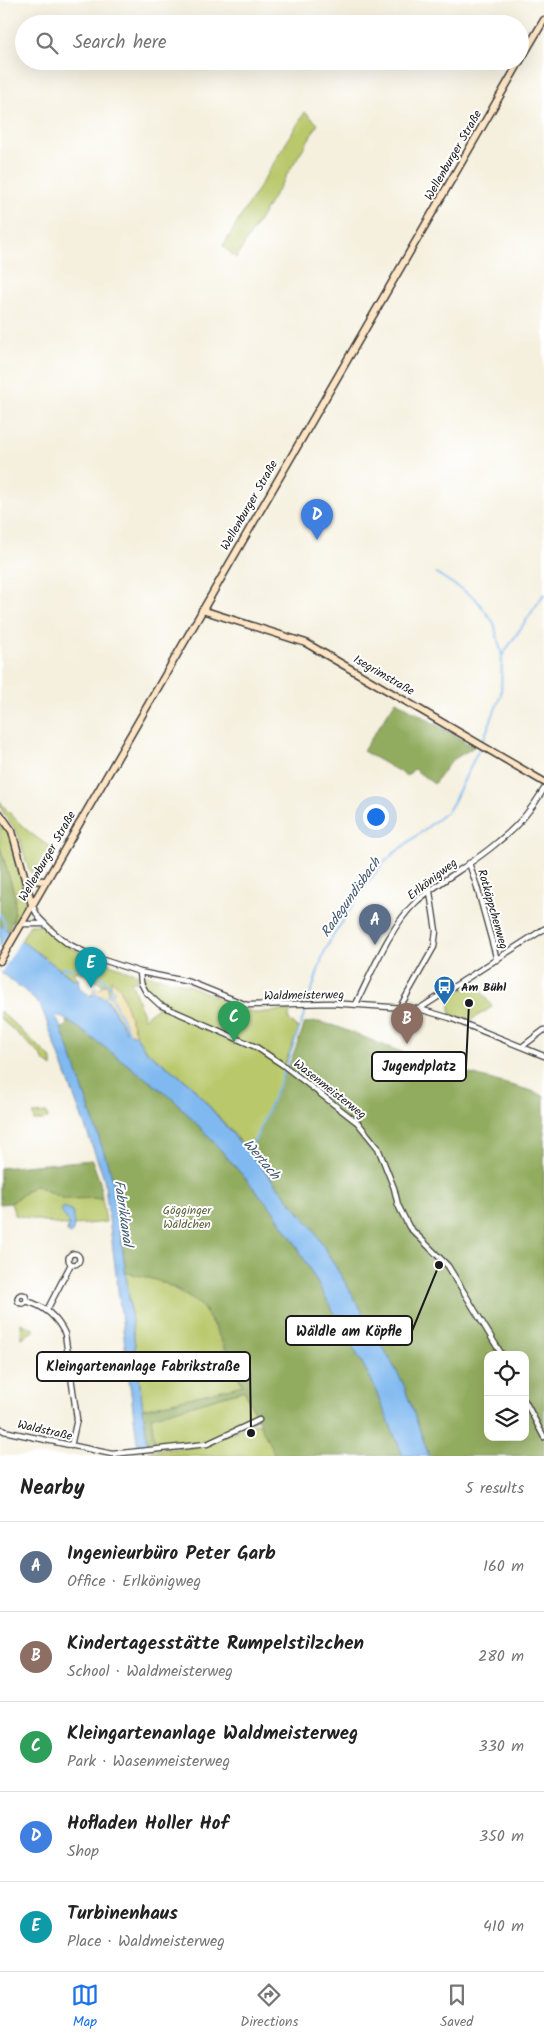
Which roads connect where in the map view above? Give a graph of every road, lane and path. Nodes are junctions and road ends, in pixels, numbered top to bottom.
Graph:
1 (544, 20) edge
2 (529, 46) edge
3 (515, 70) edge
4 (202, 610) junction
5 (544, 782) edge
6 (544, 789) edge
7 (0, 814) edge
8 (469, 863) junction
9 (26, 880) junction
10 (46, 881) junction
11 (430, 892) junction
12 (32, 905) junction
13 (21, 924) junction
14 (44, 924) junction
15 (544, 929) edge
16 (497, 960) junction
17 (0, 961) edge
18 (140, 972) junction
19 (356, 1004) junction
20 (400, 1007) junction
21 (419, 1009) junction
22 (544, 1030) edge
23 (523, 1046) junction
24 (544, 1056) edge
25 (71, 1264) dead end
26 (26, 1301) dead end
27 (47, 1310) junction
28 (500, 1351) edge
29 (529, 1409) edge
30 (259, 1420) dead end
31 (0, 1428) edge
32 (544, 1437) edge
33 (71, 1446) junction

1 - 2 street, Wellenburger Straße
3 - 4 street, Wellenburger Straße
4 - 5 street, Isegrimstraße
4 - 10 street, Wellenburger Straße
6 - 8 street, Erlkönigweg
7 - 9 street
8 - 11 street, Erlkönigweg
8 - 16 street, Rotkäppchenweg
9 - 10 street
9 - 12 street
10 - 12 street, Wellenburger Straße
11 - 19 street, Erlkönigweg
11 - 20 street
12 - 13 street, Wellenburger Straße
12 - 14 street, Waldmeisterweg
13 - 14 street
13 - 17 street, Wellenburger Straße
14 - 18 street, Waldmeisterweg
15 - 16 street
16 - 21 street
18 - 19 street, Waldmeisterweg
18 - 28 street, Wasenmeisterweg
19 - 20 street, Waldmeisterweg
20 - 21 street, Waldmeisterweg
21 - 23 street, Waldmeisterweg
22 - 23 street
23 - 24 street, Waldmeisterweg
25 - 27 street
26 - 27 street
27 - 33 street
29 - 32 street
30 - 33 street, Waldstraße
31 - 33 street, Waldstraße

